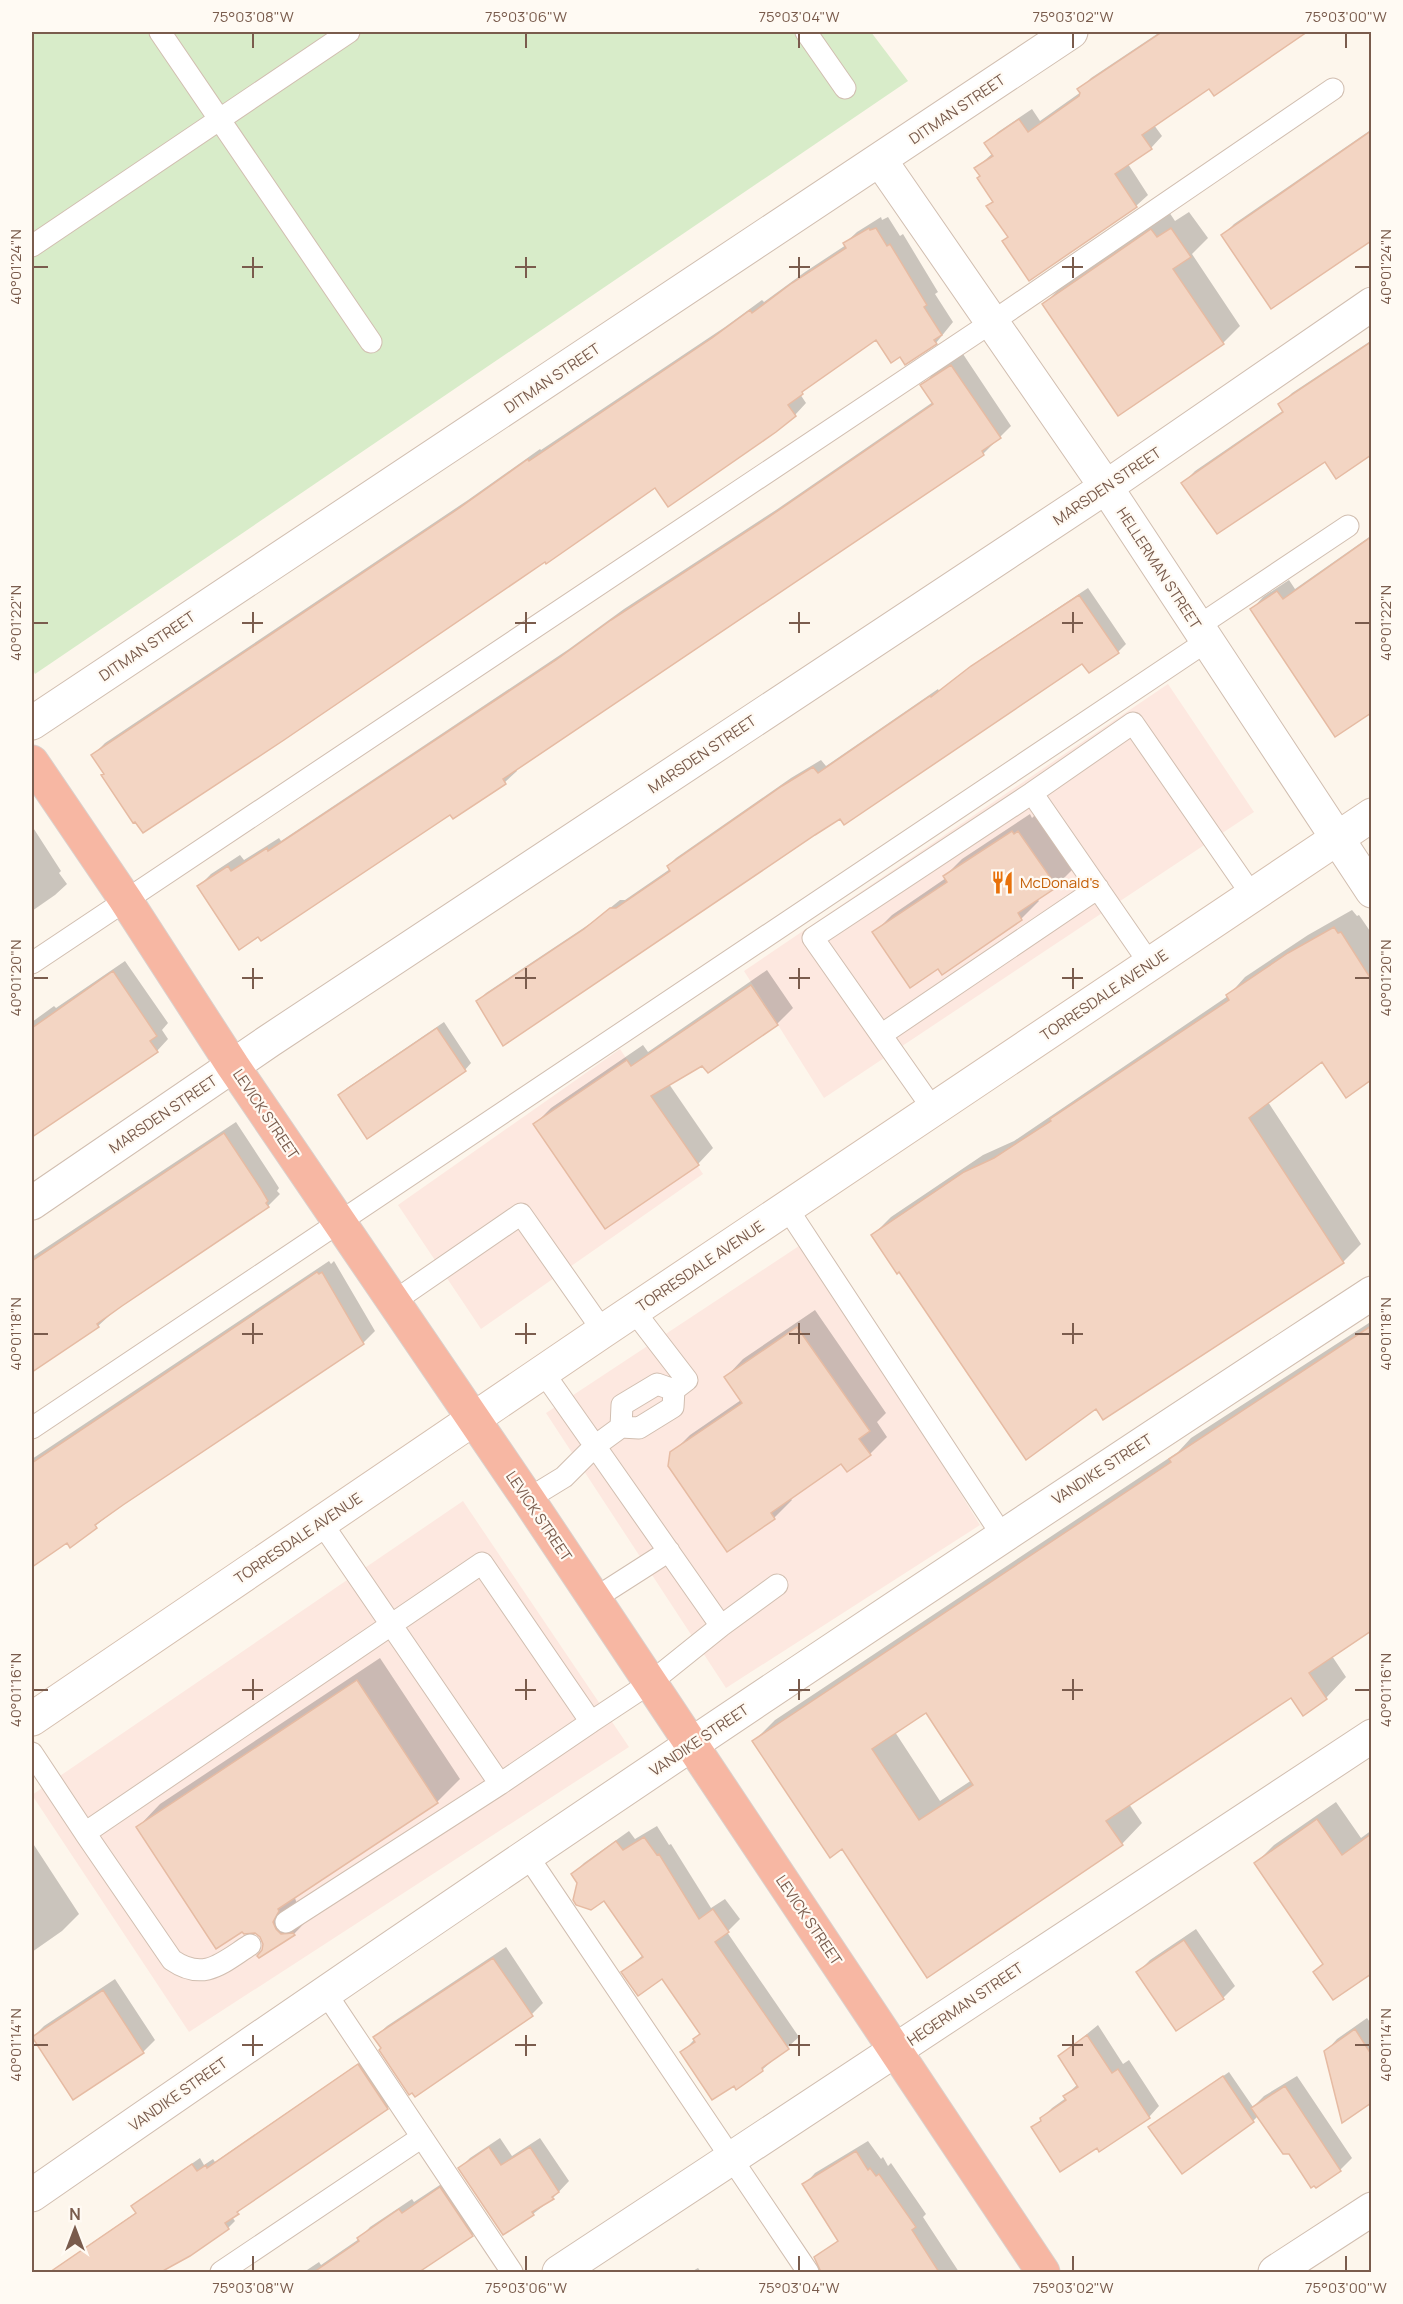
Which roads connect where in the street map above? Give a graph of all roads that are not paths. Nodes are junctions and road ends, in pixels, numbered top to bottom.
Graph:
1 (160, 32) edge
2 (349, 32) edge
3 (806, 32) edge
4 (1071, 32) edge
5 (845, 88) dead end
6 (1333, 89) dead end
7 (218, 120) junction
8 (880, 160) junction
9 (32, 246) edge
10 (1371, 304) edge
11 (992, 322) junction
12 (371, 342) dead end
13 (1106, 487) junction
14 (1348, 526) dead end
15 (1202, 634) junction
16 (32, 723) edge
17 (32, 762) edge
18 (1032, 793) junction
19 (1371, 815) edge
20 (1336, 838) junction
21 (1098, 888) junction
22 (1371, 891) edge
23 (1252, 895) junction
24 (125, 899) junction
25 (32, 963) edge
26 (1150, 964) junction
27 (881, 1035) junction
28 (233, 1066) junction
29 (933, 1109) junction
30 (32, 1203) edge
31 (787, 1208) junction
32 (339, 1221) junction
33 (1371, 1293) edge
34 (393, 1302) junction
35 (634, 1311) junction
36 (603, 1331) junction
37 (543, 1372) junction
38 (474, 1418) junction
39 (32, 1428) edge
40 (595, 1446) junction
41 (528, 1499) junction
42 (321, 1522) junction
43 (1002, 1535) junction
44 (669, 1551) junction
45 (777, 1585) dead end
46 (594, 1599) junction
47 (391, 1624) junction
48 (721, 1626) junction
49 (650, 1683) junction
50 (32, 1719) edge
51 (591, 1722) junction
52 (1371, 1736) edge
53 (691, 1745) junction
54 (32, 1753) edge
55 (500, 1784) junction
56 (86, 1833) junction
57 (527, 1855) junction
58 (286, 1922) dead end
59 (250, 1945) dead end
60 (325, 1992) junction
61 (895, 2051) junction
62 (422, 2137) junction
63 (731, 2159) junction
64 (32, 2195) edge
65 (1371, 2209) edge
66 (221, 2272) edge
67 (512, 2272) edge
68 (559, 2272) edge
69 (808, 2272) edge
70 (1043, 2272) edge
71 (1275, 2272) edge

1 - 7 lane
2 - 7 lane
3 - 5 lane
4 - 8 street, DITMAN STREET
6 - 11 lane
7 - 9 lane
7 - 12 lane
8 - 11 street, HELLERMAN STREET
8 - 16 street, DITMAN STREET
10 - 13 street, MARSDEN STREET
11 - 13 street, HELLERMAN STREET
11 - 24 lane
13 - 15 street, HELLERMAN STREET
13 - 28 street, MARSDEN STREET
14 - 15 lane
15 - 20 street, HELLERMAN STREET
15 - 32 lane
17 - 24 highway, LEVICK STREET
18 - 21 lane
18 - 23 lane
18 - 27 lane
19 - 20 street, TORRESDALE AVENUE
20 - 22 street, HELLERMAN STREET
20 - 23 street, TORRESDALE AVENUE
21 - 26 lane
21 - 27 lane
23 - 26 street, TORRESDALE AVENUE
24 - 25 lane
24 - 28 highway, LEVICK STREET
26 - 29 street, TORRESDALE AVENUE
27 - 29 lane
28 - 30 street, MARSDEN STREET
28 - 32 highway, LEVICK STREET
29 - 31 street, TORRESDALE AVENUE
31 - 35 street, TORRESDALE AVENUE
31 - 43 lane
32 - 34 highway, LEVICK STREET
32 - 39 lane
33 - 43 street, VANDIKE STREET
34 - 36 lane
34 - 38 highway, LEVICK STREET
35 - 36 street, TORRESDALE AVENUE
35 - 40 lane
36 - 37 street, TORRESDALE AVENUE
37 - 38 street, TORRESDALE AVENUE
37 - 40 lane
38 - 41 highway, LEVICK STREET
38 - 42 street, TORRESDALE AVENUE
40 - 41 lane
40 - 44 lane
41 - 46 highway, LEVICK STREET
42 - 47 lane
42 - 50 street, TORRESDALE AVENUE
43 - 53 street, VANDIKE STREET
44 - 46 lane
44 - 48 lane
45 - 48 lane
46 - 49 highway, LEVICK STREET
47 - 51 lane
47 - 55 lane
47 - 56 lane
48 - 49 lane
49 - 51 lane
49 - 53 highway, LEVICK STREET
51 - 55 lane
52 - 61 street, HEGERMAN STREET
53 - 57 street, VANDIKE STREET
53 - 61 highway, LEVICK STREET
54 - 56 lane
55 - 58 lane
56 - 59 lane
57 - 60 street, VANDIKE STREET
57 - 63 lane
60 - 62 lane
60 - 64 street, VANDIKE STREET
61 - 63 street, HEGERMAN STREET
61 - 70 highway, LEVICK STREET
62 - 66 lane
62 - 67 lane
63 - 68 street, HEGERMAN STREET
63 - 69 lane
65 - 71 street

